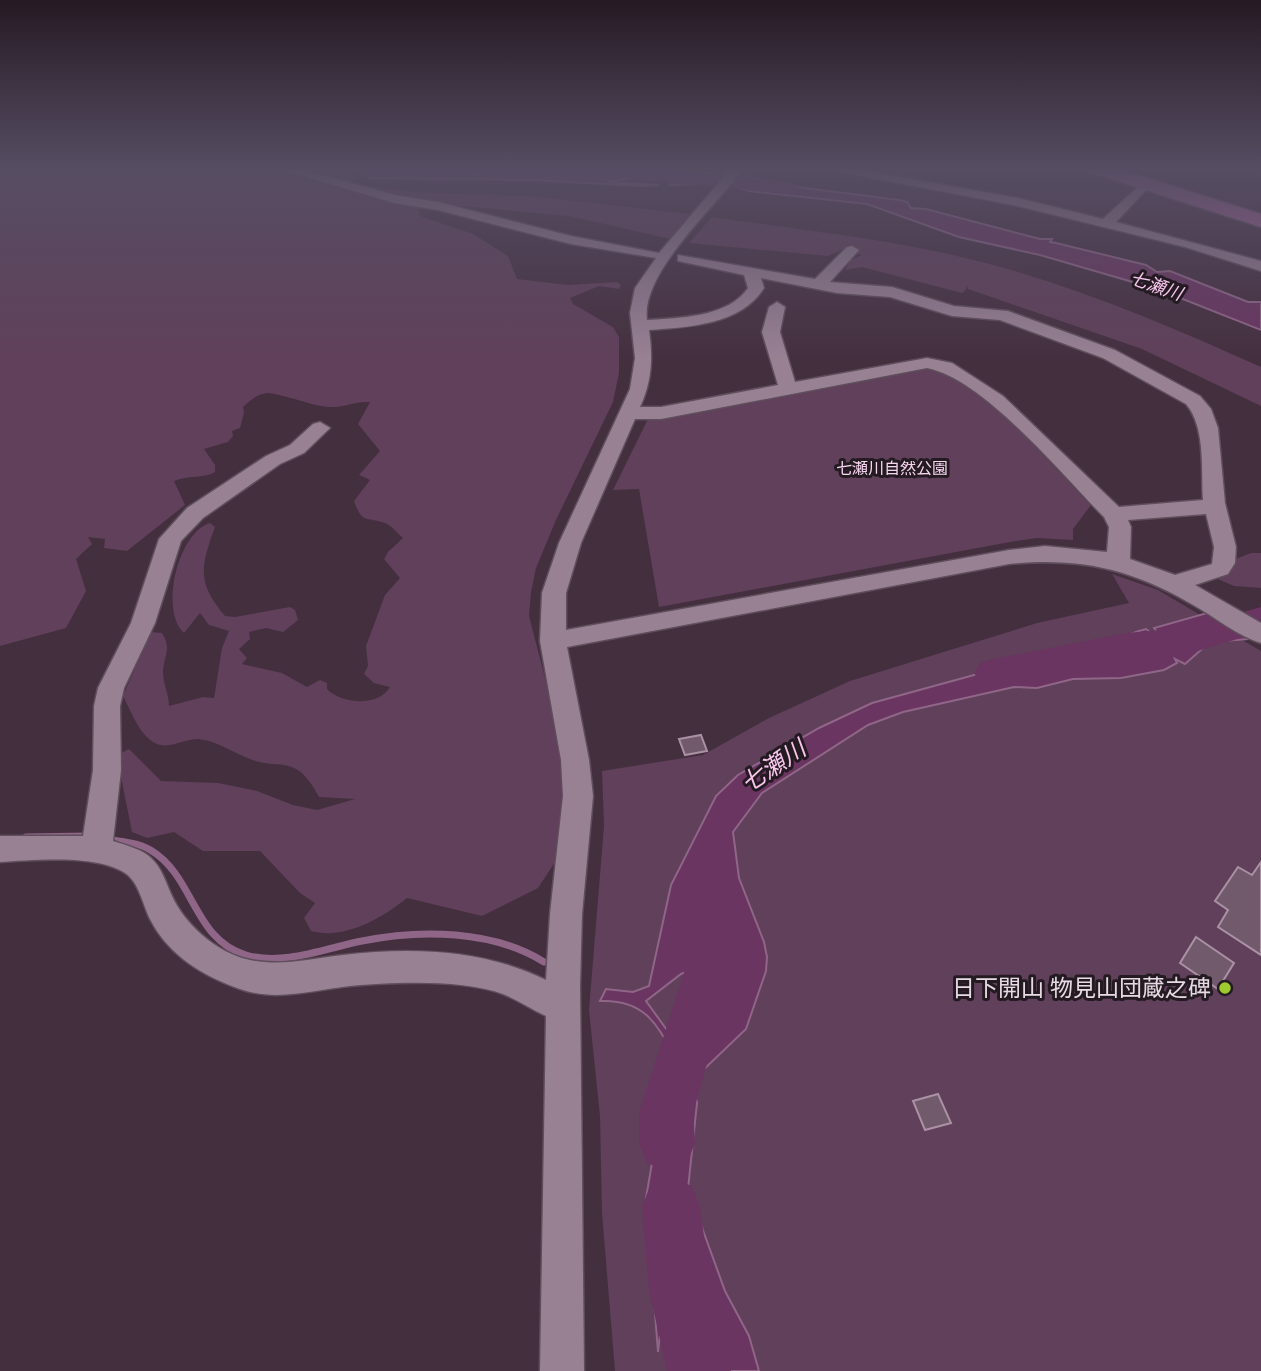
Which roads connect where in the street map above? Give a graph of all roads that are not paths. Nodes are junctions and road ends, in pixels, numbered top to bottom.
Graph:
1 (536, 231) edge
2 (686, 231) edge
3 (1138, 231) edge
4 (852, 250) dead end
5 (1211, 250) junction
6 (1257, 252) edge
7 (652, 254) dead end
8 (683, 258) dead end
9 (1261, 266) edge
10 (751, 270) junction
11 (819, 284) junction
12 (777, 307) dead end
13 (639, 325) junction
14 (788, 389) junction
15 (630, 413) junction
16 (320, 428) dead end
17 (1214, 503) junction
18 (1114, 514) junction
19 (1118, 561) junction
20 (1176, 583) junction
21 (1261, 634) edge
22 (553, 641) junction
23 (0, 849) edge
24 (96, 852) junction
25 (563, 1006) junction
26 (562, 1371) edge

1 - 7 street
2 - 13 street
3 - 5 street
4 - 11 street
5 - 6 street
5 - 9 street
8 - 10 street
10 - 11 street
10 - 13 street
11 - 17 street
12 - 14 street
13 - 15 street
14 - 15 street
14 - 18 street
15 - 22 street
16 - 24 street
17 - 18 street
17 - 20 street
18 - 19 street
19 - 20 street
19 - 22 street
20 - 21 street
22 - 25 street
23 - 24 street
24 - 25 street
25 - 26 street

